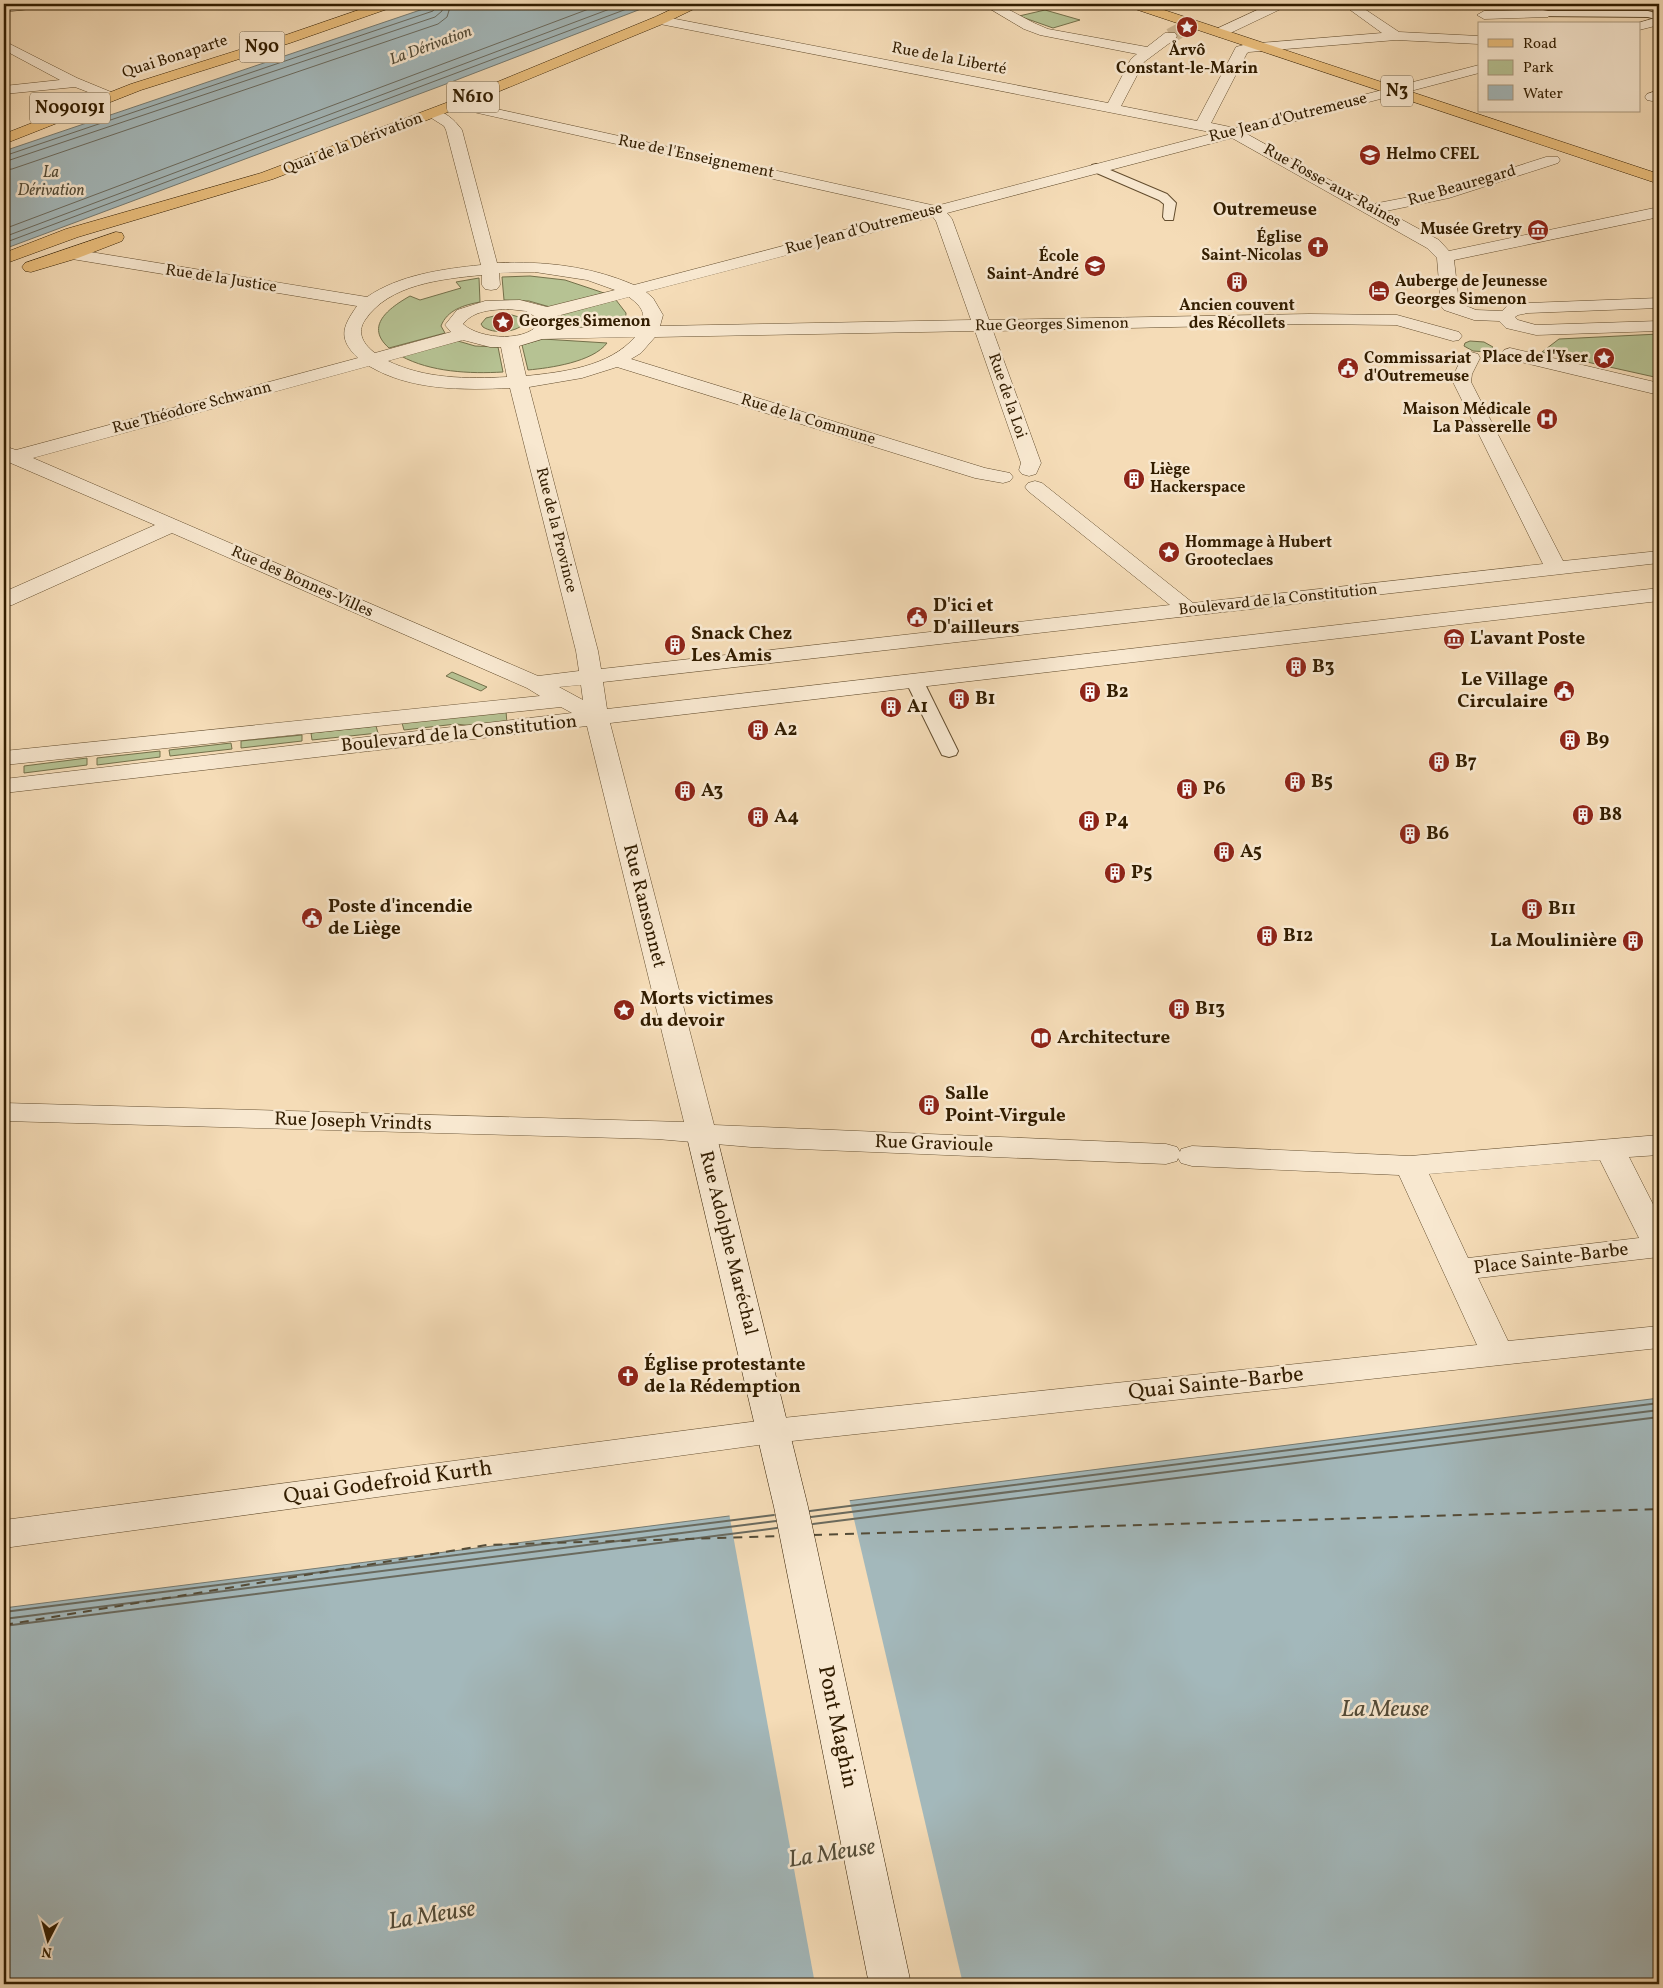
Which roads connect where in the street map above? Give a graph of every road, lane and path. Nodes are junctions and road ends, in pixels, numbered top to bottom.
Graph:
1 (39, 4) edge
2 (388, 4) edge
3 (693, 4) edge
4 (701, 4) edge
5 (990, 4) edge
6 (1134, 4) edge
7 (1280, 4) edge
8 (1348, 4) edge
9 (1474, 4) edge
10 (4, 8) edge
11 (677, 12) junction
12 (1544, 14) joint
13 (1659, 16) edge
14 (1487, 19) edge
15 (660, 20) junction
16 (1659, 21) edge
17 (1640, 26) edge
18 (1219, 33) junction
19 (1170, 36) tunnel mouth
20 (1396, 36) junction
21 (1478, 40) edge
22 (4, 45) edge
23 (1258, 46) junction
24 (1150, 52) junction
25 (1478, 69) edge
26 (76, 83) junction
27 (136, 87) junction
28 (4, 90) edge
29 (1395, 90) junction
30 (106, 95) junction
31 (456, 104) junction
32 (1112, 109) junction
33 (432, 114) junction
34 (1202, 126) junction
35 (4, 130) edge
36 (1232, 132) junction
37 (4, 139) edge
38 (1552, 160) dead end
39 (1096, 168) junction
40 (267, 176) junction
41 (1659, 179) edge
42 (1371, 209) junction
43 (936, 211) junction
44 (1659, 212) edge
45 (1169, 217) dead end
46 (72, 254) junction
47 (1445, 257) junction
48 (4, 259) edge
49 (490, 268) junction
50 (4, 276) edge
51 (633, 291) junction
52 (1448, 301) junction
53 (370, 303) junction
54 (1659, 303) edge
55 (493, 305) junction
56 (546, 313) junction
57 (1506, 316) junction
58 (1397, 320) junction
59 (1659, 326) edge
60 (983, 327) junction
61 (1520, 328) junction
62 (650, 332) junction
63 (462, 334) junction
64 (537, 334) junction
65 (509, 341) junction
66 (1504, 344) junction
67 (1471, 358) junction
68 (371, 359) junction
69 (615, 360) junction
70 (518, 383) junction
71 (1659, 389) edge
72 (9, 454) edge
73 (1032, 479) junction
74 (172, 525) junction
75 (1659, 557) edge
76 (1556, 568) junction
77 (1659, 595) edge
78 (4, 600) edge
79 (1189, 610) junction
80 (896, 644) junction
81 (591, 677) junction
82 (915, 682) junction
83 (535, 683) junction
84 (565, 700) junction
85 (598, 718) junction
86 (949, 751) dead end
87 (4, 758) edge
88 (4, 786) edge
89 (4, 1112) edge
90 (701, 1133) junction
91 (1659, 1145) edge
92 (1610, 1149) junction
93 (1410, 1166) junction
94 (1458, 1270) junction
95 (1659, 1336) edge
96 (1497, 1353) junction
97 (773, 1431) junction
98 (782, 1470) joint
99 (4, 1534) edge
100 (890, 1984) edge

1 - 10 street
2 - 27 main road, Quai Bonaparte / N90
3 - 11 main road, Quai de la Dérivation / N610
4 - 11 main road, N610
5 - 24 street
6 - 18 main road, N3
7 - 18 street
8 - 20 street
9 - 14 street
11 - 15 main road, Quai de la Dérivation / N610
12 - 13 lane
12 - 14 street
15 - 31 main road, Quai de la Dérivation / N610
15 - 32 street, Rue de la Liberté
16 - 17 street
18 - 23 main road, N3
19 - 24 street
20 - 21 street
20 - 23 street
22 - 26 street
23 - 29 main road, N3
23 - 34 street
24 - 32 street
25 - 29 street, Rue Jean d'Outremeuse
26 - 28 street
26 - 30 street
27 - 30 main road, N090191
27 - 37 main road, Quai Bonaparte / N90
29 - 36 street, Rue Jean d'Outremeuse
29 - 41 main road, N3
30 - 35 main road, N090191
31 - 33 main road, Quai de la Dérivation / N610
31 - 43 street, Rue de l'Enseignement
32 - 34 street, Rue de la Liberté
33 - 40 main road, Quai de la Dérivation / N610
33 - 49 street
34 - 36 street, Rue de la Liberté
36 - 39 street, Rue Jean d'Outremeuse
36 - 42 street, Rue Fosse-aux-Raines
38 - 42 street, Rue Beauregard
39 - 43 street, Rue Jean d'Outremeuse
39 - 45 lane
40 - 46 main road, N610
40 - 48 main road, Quai de la Dérivation / N610
42 - 47 street, Rue Fosse-aux-Raines
43 - 51 street, Rue Jean d'Outremeuse
43 - 60 street, Rue de la Loi
44 - 47 street
46 - 50 main road, N610
46 - 53 street, Rue de la Justice
47 - 52 street
49 - 51 street
49 - 53 street
49 - 55 street
51 - 56 street, Rue Jean d'Outremeuse
51 - 62 street
52 - 57 street
52 - 58 street
53 - 68 street
54 - 57 street
55 - 56 street
55 - 63 street
56 - 64 street
57 - 61 street
58 - 60 street, Rue Georges Simenon
58 - 67 street, Rue Georges Simenon
59 - 61 street
60 - 62 street, Rue Georges Simenon
60 - 73 street, Rue de la Loi
61 - 66 street
62 - 64 street, Rue Georges Simenon
62 - 69 street
63 - 65 street, Rue Georges Simenon
63 - 68 street, Rue Théodore Schwann
64 - 65 street, Rue Georges Simenon
65 - 70 street, Rue de la Province
66 - 67 street
66 - 71 street
67 - 76 street
68 - 70 street
68 - 72 street, Rue Théodore Schwann
69 - 70 street
69 - 73 street, Rue de la Commune
70 - 81 street, Rue de la Province
72 - 74 street, Rue des Bonnes-Villes
73 - 79 street
74 - 78 street
74 - 83 street, Rue des Bonnes-Villes
75 - 76 street, Boulevard de la Constitution
76 - 79 street, Boulevard de la Constitution
77 - 82 street, Boulevard de la Constitution
79 - 80 street, Boulevard de la Constitution
80 - 81 street, Boulevard de la Constitution
80 - 82 street
81 - 83 street, Boulevard de la Constitution
81 - 85 street, Rue Ransonnet
82 - 85 street, Boulevard de la Constitution
82 - 86 lane
83 - 84 street, Rue des Bonnes-Villes
84 - 85 street, Rue des Bonnes-Villes
84 - 87 street, Boulevard de la Constitution
85 - 88 street, Boulevard de la Constitution
85 - 90 street, Rue Ransonnet
89 - 90 street, Rue Joseph Vrindts
90 - 93 street, Rue Gravioule
90 - 97 street, Rue Adolphe Maréchal
91 - 92 street
92 - 93 street
92 - 94 street, Place Sainte-Barbe
93 - 94 street, Place Sainte-Barbe
94 - 96 street
95 - 96 street, Quai Sainte-Barbe
96 - 97 street, Quai Sainte-Barbe
97 - 98 street, Rue Adolphe Maréchal
97 - 99 street, Quai Godefroid Kurth
98 - 100 street, Pont Maghin

